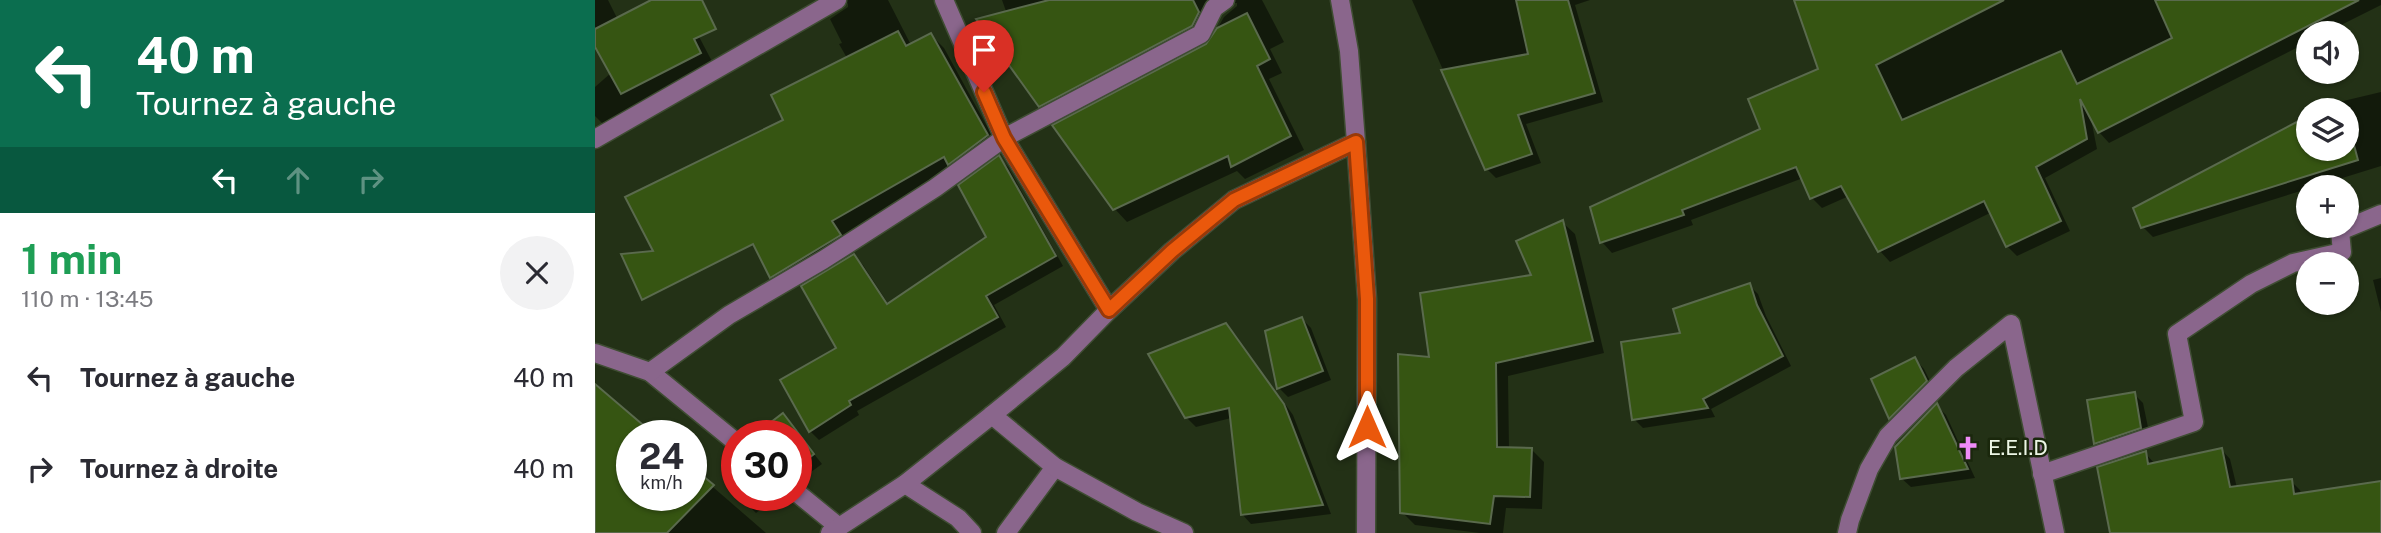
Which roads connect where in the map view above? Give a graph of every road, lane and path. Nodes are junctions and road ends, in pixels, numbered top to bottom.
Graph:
1 (837, 0) edge
2 (944, 0) edge
3 (1225, 0) edge
4 (1340, 0) edge
5 (1004, 138) junction
6 (595, 139) edge
7 (1356, 142) junction
8 (2381, 214) edge
9 (1109, 310) junction
10 (595, 353) edge
11 (650, 372) junction
12 (992, 415) junction
13 (721, 430) edge
14 (1055, 467) junction
15 (2042, 474) junction
16 (905, 484) junction
17 (812, 508) edge
18 (835, 530) edge
19 (972, 533) edge
20 (1006, 533) edge
21 (1184, 533) edge
22 (1366, 533) edge
23 (1847, 533) edge
24 (2055, 533) edge

1 - 6 street
2 - 5 street
3 - 5 street
4 - 7 street
5 - 9 street
5 - 11 street
7 - 9 street
7 - 22 street
8 - 15 street
9 - 12 street
10 - 11 street
11 - 13 street
12 - 14 street
12 - 16 street
14 - 20 street
14 - 21 street
15 - 23 street
15 - 24 street
16 - 18 street
16 - 19 street
17 - 18 street

